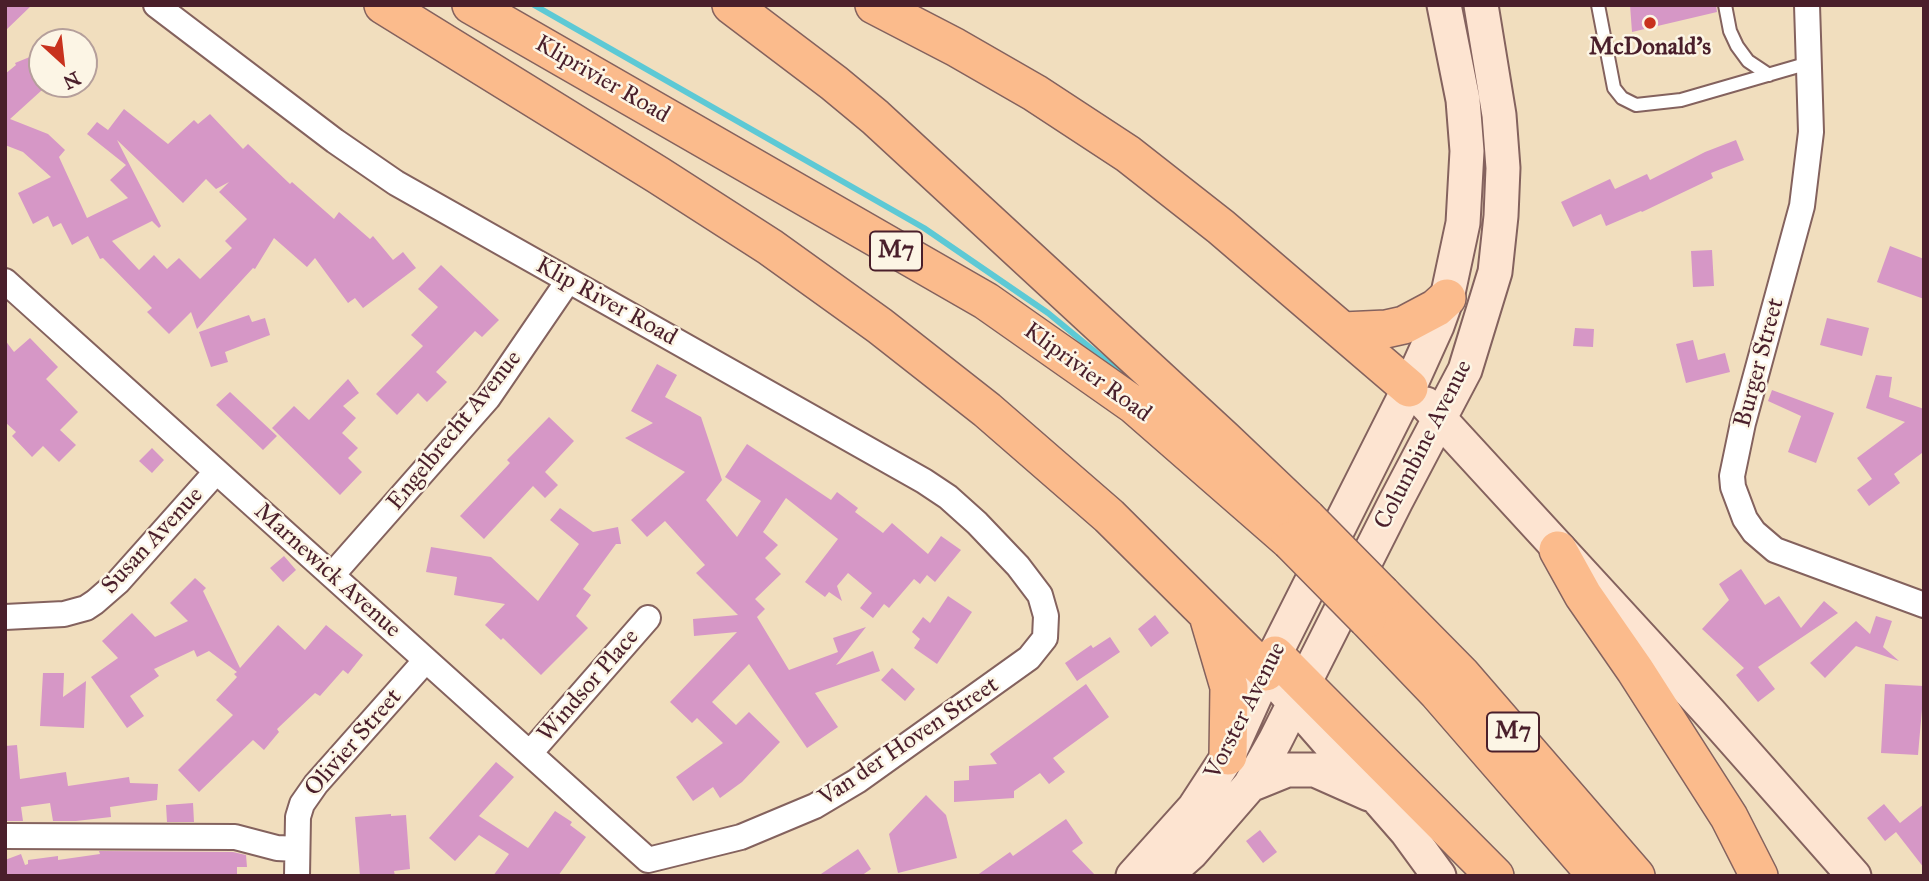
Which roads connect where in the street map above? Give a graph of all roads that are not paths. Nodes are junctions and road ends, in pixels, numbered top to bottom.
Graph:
1 (156, 5) edge
2 (383, 5) edge
3 (471, 5) edge
4 (731, 5) edge
5 (874, 5) edge
6 (1444, 5) edge
7 (1481, 5) edge
8 (1504, 5) edge
9 (1598, 5) edge
10 (1725, 5) edge
11 (1807, 5) edge
12 (1809, 63) junction
13 (1492, 65) junction
14 (1769, 75) junction
15 (5, 281) edge
16 (568, 281) junction
17 (1447, 298) junction
18 (1343, 331) junction
19 (1409, 388) junction
20 (1441, 418) junction
21 (216, 472) junction
22 (1311, 530) junction
23 (1558, 550) junction
24 (333, 574) junction
25 (1367, 601) junction
26 (1924, 605) edge
27 (1045, 606) joint
28 (1207, 611) junction
29 (5, 617) edge
30 (648, 618) dead end
31 (426, 660) junction
32 (1271, 663) junction
33 (1300, 693) junction
34 (530, 753) junction
35 (1228, 756) junction
36 (1250, 785) junction
37 (1379, 799) junction
38 (5, 836) edge
39 (297, 849) junction
40 (649, 868) edge
41 (1142, 875) edge
42 (297, 876) edge
43 (1439, 876) edge
44 (1495, 876) edge
45 (1597, 876) edge
46 (1636, 876) edge
47 (1759, 876) edge
48 (1854, 876) edge

1 - 16 street, Klip River Road
2 - 28 main road
3 - 22 main road, Kliprivier Road / M7
4 - 22 main road, Kliprivier Road / M7
5 - 18 main road
6 - 17 main road, Columbine Avenue
7 - 13 main road, Columbine Avenue
8 - 13 main road
9 - 14 lane
10 - 14 lane
11 - 12 street, Burger Street
12 - 14 lane
12 - 26 street, Burger Street
13 - 20 main road, Columbine Avenue
15 - 21 street, Marnewick Avenue
16 - 24 street, Engelbrecht Avenue
16 - 27 street, Klip River Road
17 - 18 main road
17 - 19 main road, Columbine Avenue
18 - 19 main road
19 - 20 main road
19 - 22 main road, Columbine Avenue
20 - 23 main road
20 - 25 main road, Columbine Avenue
21 - 24 street, Marnewick Avenue
21 - 29 street, Susan Avenue
22 - 25 main road, Kliprivier Road / M7, bridge
22 - 32 main road, Vorster Avenue
23 - 47 main road
23 - 48 main road
24 - 31 street, Marnewick Avenue
25 - 33 main road, Vorster Avenue
25 - 45 main road, Kliprivier Road / M7
25 - 46 main road, Kliprivier Road / M7
27 - 40 street, Van der Hoven Street
28 - 32 main road
28 - 35 main road
30 - 34 street, Windsor Place
31 - 34 street, Marnewick Avenue
31 - 39 street, Olivier Street
32 - 33 main road
32 - 35 main road, Vorster Avenue
33 - 36 main road, Vorster Avenue
33 - 37 main road
33 - 44 main road
34 - 40 street, Marnewick Avenue
35 - 41 main road, Vorster Avenue
36 - 37 main road
36 - 41 main road, Vorster Avenue
37 - 43 main road
38 - 39 street
39 - 42 street, Olivier Street

